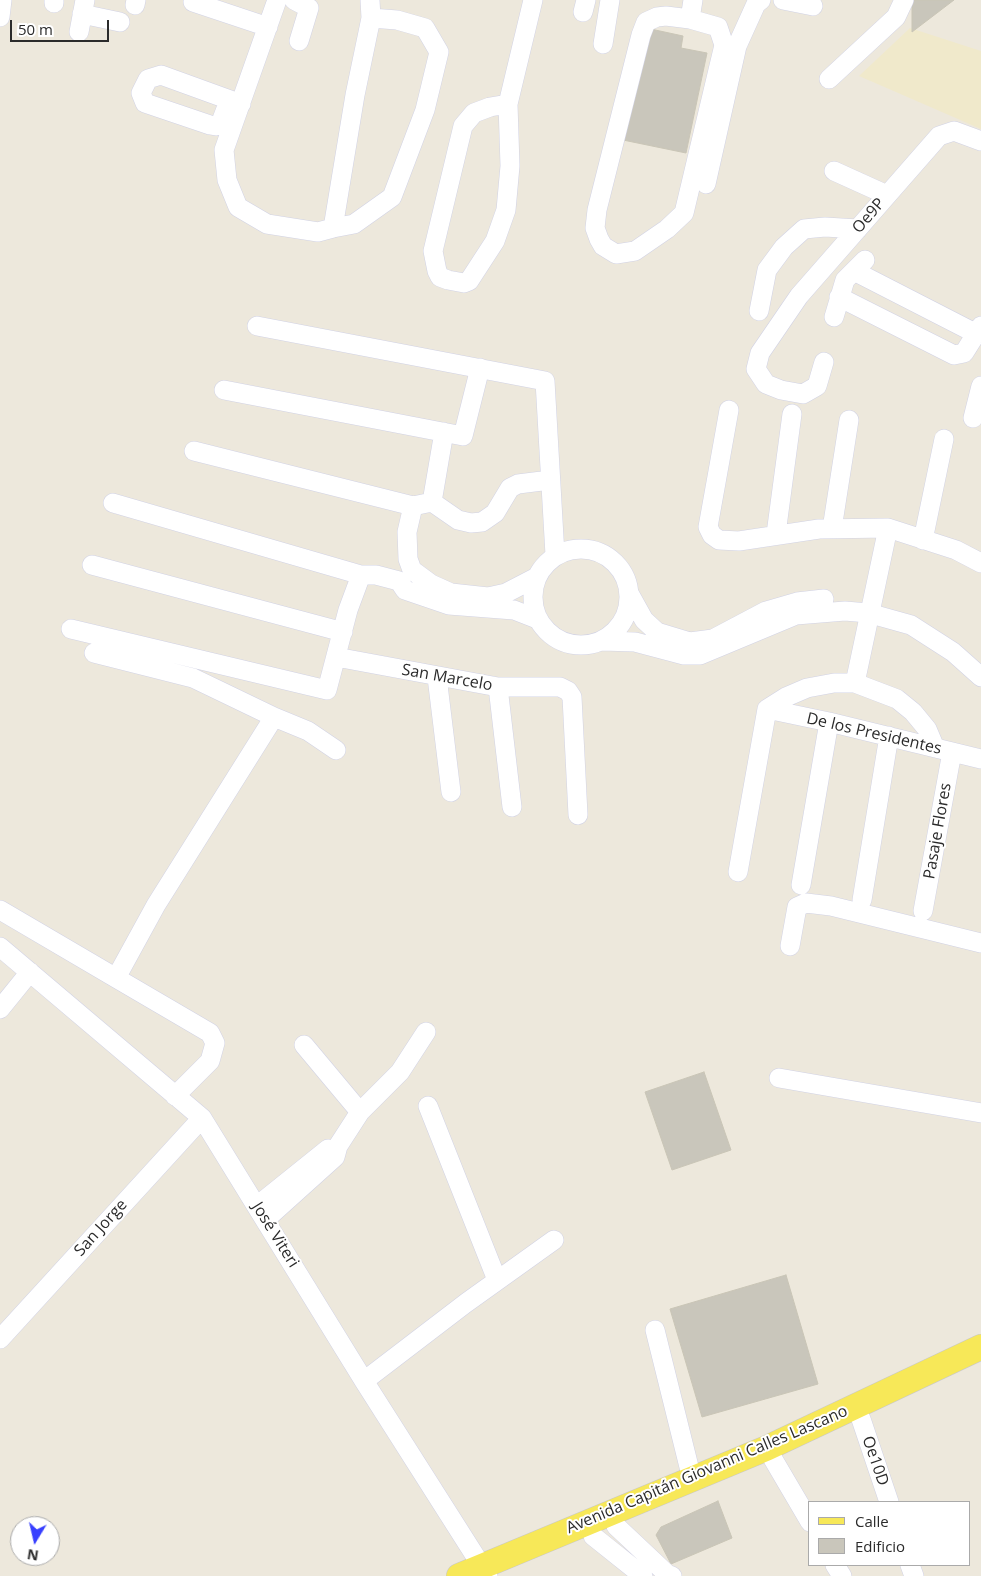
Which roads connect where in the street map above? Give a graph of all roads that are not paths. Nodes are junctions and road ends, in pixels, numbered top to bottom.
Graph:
1 (2, 0) edge
2 (277, 0) edge
3 (294, 0) edge
4 (533, 0) edge
5 (610, 0) edge
6 (693, 0) edge
7 (761, 0) edge
8 (783, 0) edge
9 (904, 0) edge
10 (193, 2) dead end
11 (813, 6) dead end
12 (370, 9) edge
13 (82, 16) edge
14 (0, 17) edge
15 (690, 19) junction
16 (120, 22) dead end
17 (268, 27) junction
18 (298, 41) dead end
19 (603, 44) dead end
20 (829, 79) dead end
21 (508, 104) junction
22 (981, 140) edge
23 (834, 170) dead end
24 (706, 184) dead end
25 (887, 195) junction
26 (333, 228) junction
27 (858, 229) junction
28 (826, 267) junction
29 (851, 277) junction
30 (759, 311) dead end
31 (834, 317) dead end
32 (257, 326) dead end
33 (979, 330) edge
34 (824, 362) dead end
35 (480, 368) junction
36 (981, 386) edge
37 (224, 390) dead end
38 (729, 410) dead end
39 (792, 414) dead end
40 (973, 418) dead end
41 (849, 420) dead end
42 (444, 432) junction
43 (944, 439) dead end
44 (194, 451) dead end
45 (550, 480) junction
46 (432, 502) junction
47 (113, 503) dead end
48 (412, 515) junction
49 (888, 528) junction
50 (832, 529) junction
51 (776, 534) junction
52 (923, 540) junction
53 (555, 556) junction
54 (981, 563) edge
55 (92, 565) dead end
56 (361, 575) junction
57 (405, 575) junction
58 (535, 578) junction
59 (630, 593) junction
60 (870, 608) junction
61 (537, 619) junction
62 (760, 621) junction
63 (71, 629) dead end
64 (343, 632) junction
65 (602, 641) junction
66 (957, 648) junction
67 (94, 653) dead end
68 (336, 658) junction
69 (981, 663) edge
70 (437, 677) junction
71 (981, 677) edge
72 (855, 684) junction
73 (498, 687) junction
74 (766, 709) junction
75 (274, 717) junction
76 (829, 722) junction
77 (888, 736) junction
78 (336, 750) dead end
79 (944, 750) junction
80 (981, 759) edge
81 (451, 792) dead end
82 (512, 808) dead end
83 (578, 815) dead end
84 (738, 872) dead end
85 (801, 885) dead end
86 (862, 900) dead end
87 (0, 910) edge
88 (923, 910) dead end
89 (981, 943) edge
90 (790, 946) dead end
91 (0, 947) edge
92 (30, 972) junction
93 (116, 978) junction
94 (0, 1009) edge
95 (426, 1032) dead end
96 (304, 1045) dead end
97 (778, 1078) dead end
98 (175, 1096) junction
99 (428, 1106) dead end
100 (360, 1112) junction
101 (981, 1113) edge
102 (202, 1118) junction
103 (261, 1213) junction
104 (554, 1240) dead end
105 (497, 1280) junction
106 (655, 1330) dead end
107 (0, 1339) edge
108 (981, 1347) edge
109 (981, 1363) edge
110 (364, 1381) junction
111 (861, 1419) junction
112 (773, 1459) junction
113 (692, 1479) junction
114 (889, 1501) edge
115 (808, 1519) edge
116 (616, 1526) junction
117 (593, 1536) junction
118 (491, 1572) edge
119 (459, 1576) edge
120 (643, 1576) edge
121 (672, 1576) edge

1 - 14 street
2 - 17 street
3 - 18 street
4 - 21 street
5 - 19 street
6 - 15 street
7 - 24 street
8 - 11 street
9 - 20 street
10 - 17 street
12 - 26 street
12 - 26 street
13 - 16 street
15 - 15 street
17 - 26 street
21 - 21 street
22 - 25 street, Oe9P
23 - 25 street
25 - 27 street, Oe9P
27 - 28 street, Oe9P
27 - 30 street
28 - 29 street
28 - 34 street, Oe9P
29 - 31 street
29 - 33 street
29 - 33 street
32 - 35 street
35 - 42 street
35 - 45 street
36 - 40 street
37 - 42 street
38 - 51 street
39 - 51 street
41 - 50 street
42 - 46 street
43 - 52 street
44 - 48 street
45 - 46 street
45 - 53 street
46 - 48 street
47 - 56 street
48 - 57 street
49 - 50 street
49 - 52 street
49 - 60 street
50 - 51 street
52 - 54 street
53 - 58 street
53 - 59 street
55 - 64 street
56 - 57 street
56 - 64 street
57 - 58 street
57 - 61 street
58 - 61 street
59 - 62 street
59 - 65 street
60 - 62 street
60 - 66 street
60 - 72 street
61 - 65 street
62 - 65 street
63 - 68 street
64 - 68 street
66 - 69 street
66 - 71 street
67 - 75 street
68 - 70 street, San Marcelo
70 - 73 street, San Marcelo
70 - 81 street
72 - 74 street
72 - 79 street
73 - 82 street
73 - 83 street, San Marcelo
74 - 76 street, De los Presidentes
74 - 84 street
75 - 78 street
75 - 93 street
76 - 77 street, De los Presidentes
76 - 85 street
77 - 79 street, De los Presidentes
77 - 86 street
79 - 80 street, De los Presidentes
79 - 88 street, Pasaje Flores
87 - 93 street
89 - 90 street
91 - 92 street, José Viteri
92 - 94 street
92 - 98 street, José Viteri
93 - 98 street
95 - 100 street
96 - 100 street
97 - 101 street
98 - 102 street, José Viteri
99 - 105 street
100 - 103 street
102 - 103 street, José Viteri
102 - 107 street, San Jorge
103 - 110 street, José Viteri
104 - 105 street
105 - 110 street
106 - 113 street
108 - 113 main road, Avenida Capitán Giovanni Calles Lascano
109 - 111 main road, Avenida Capitán Giovanni Calles Lascano
110 - 118 street, José Viteri
111 - 112 main road, Avenida Capitán Giovanni Calles Lascano
111 - 114 street, Oe10D
112 - 115 street
112 - 116 main road, Avenida Capitán Giovanni Calles Lascano
113 - 118 main road, Avenida Capitán Giovanni Calles Lascano
116 - 117 main road, Avenida Capitán Giovanni Calles Lascano
116 - 121 street
117 - 118 main road, Avenida Capitán Giovanni Calles Lascano
117 - 120 street
118 - 119 main road, Avenida Capitán Giovanni Calles Lascano

